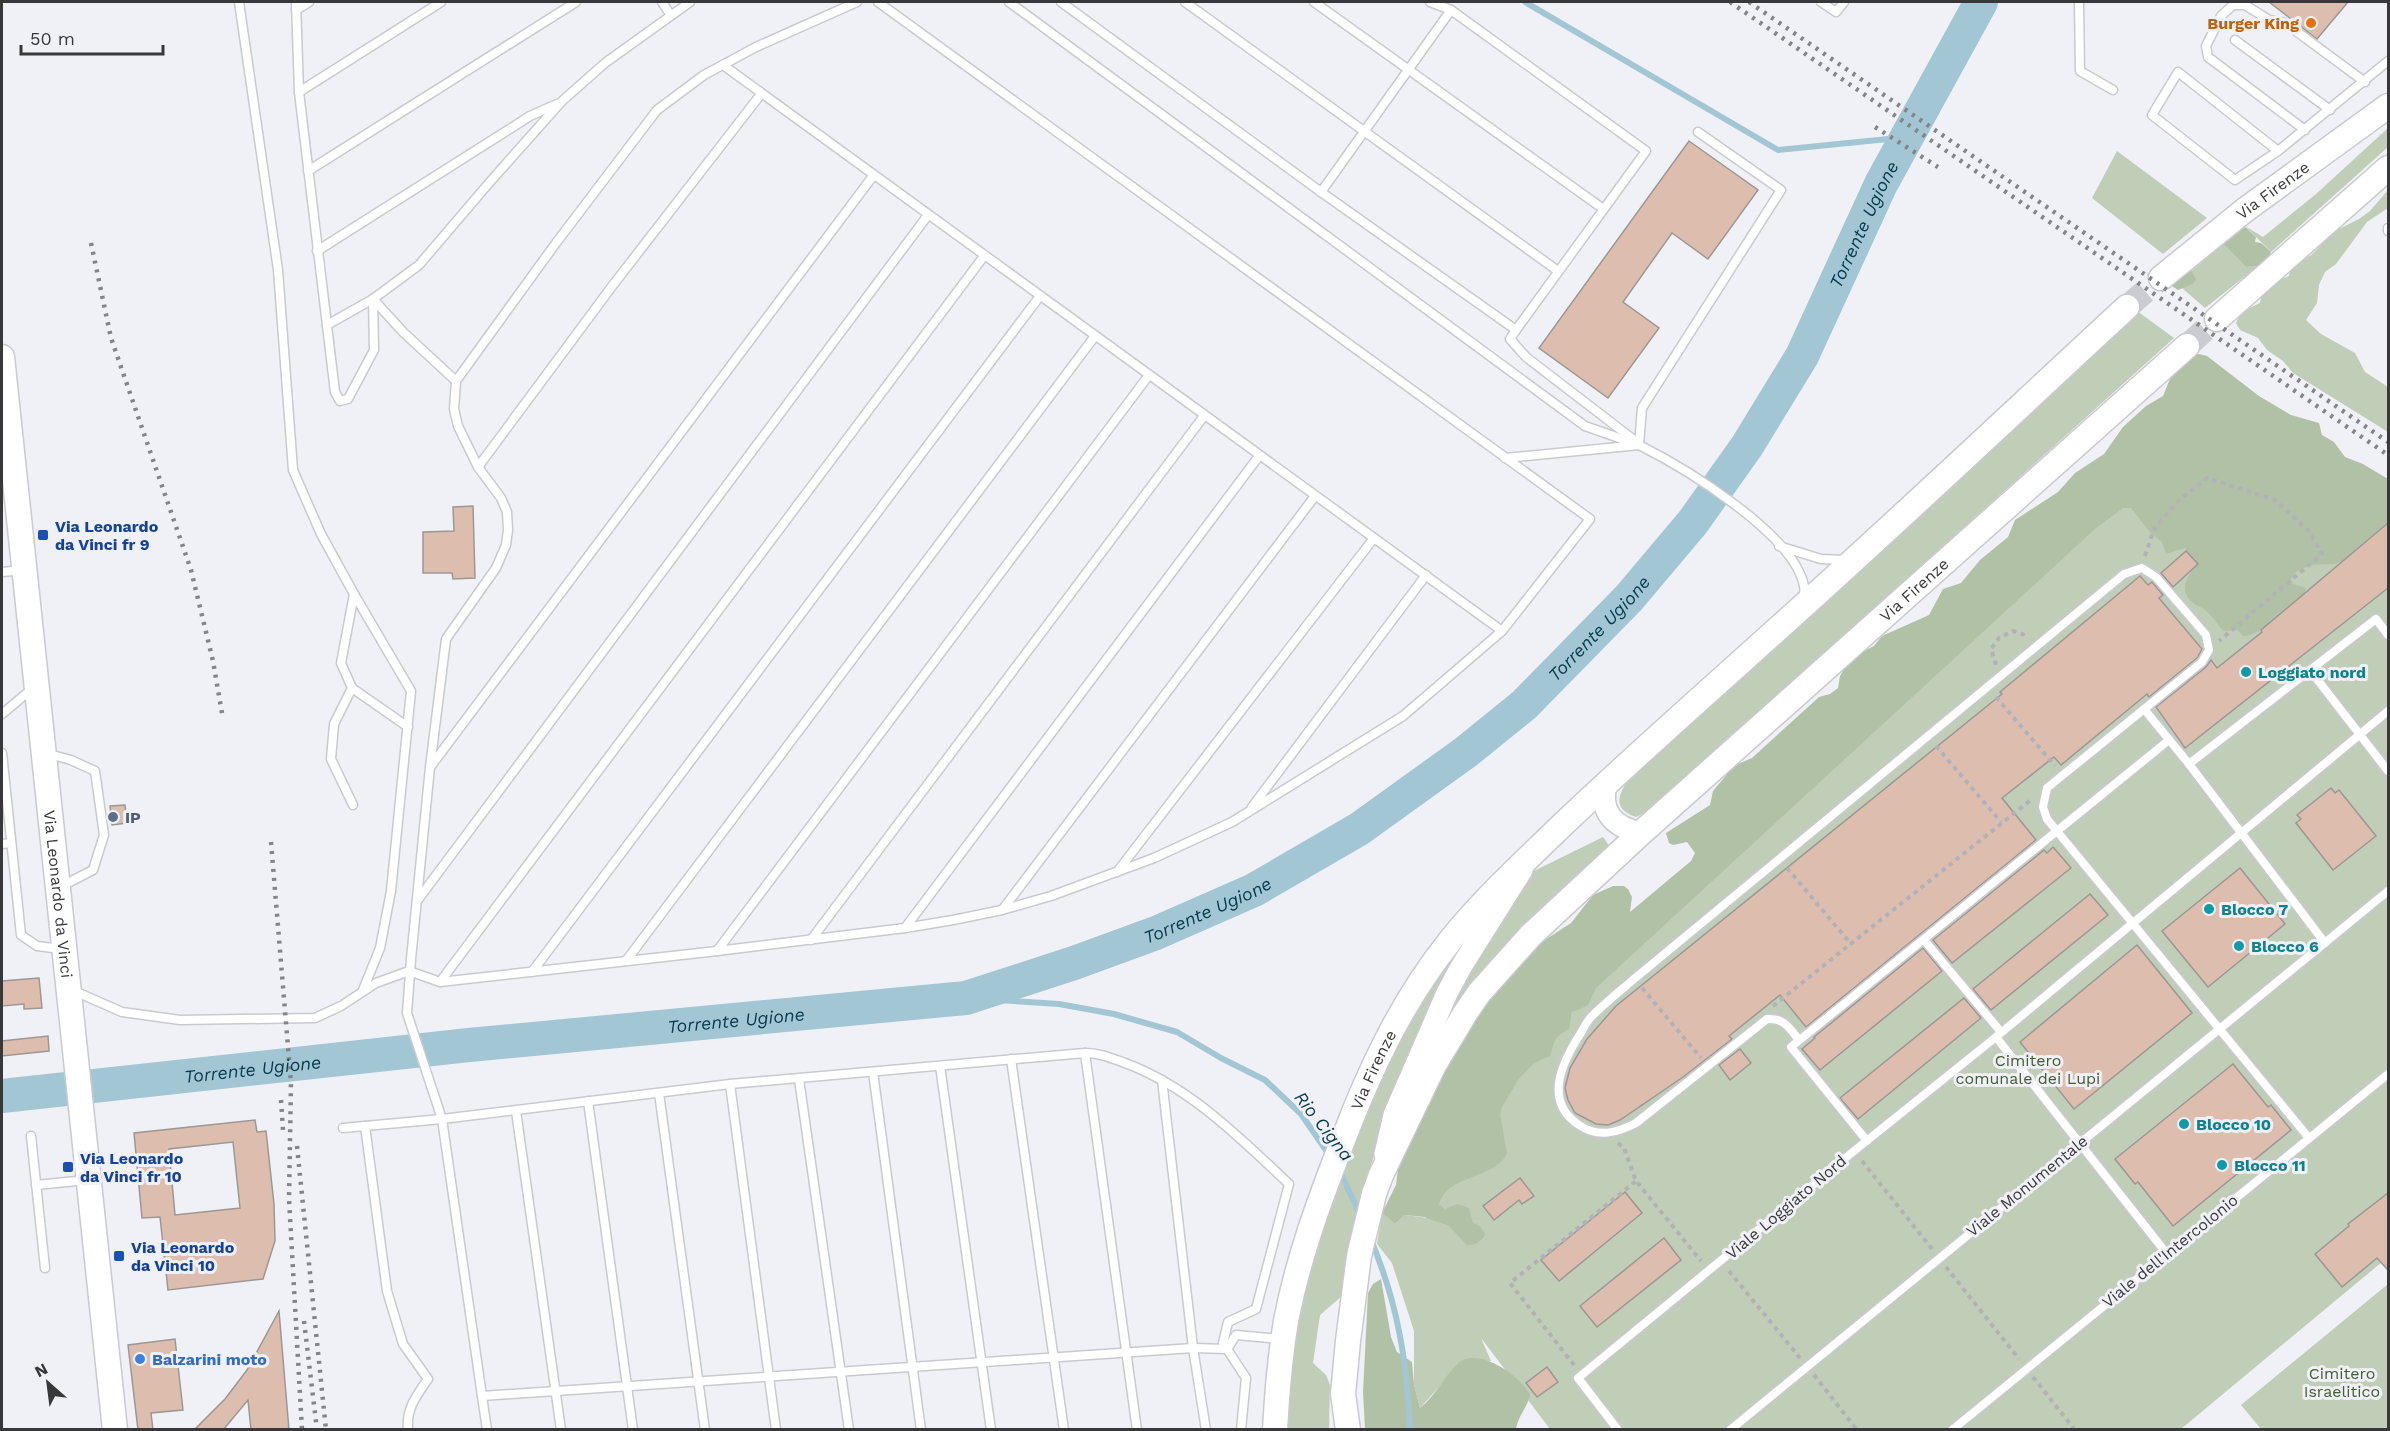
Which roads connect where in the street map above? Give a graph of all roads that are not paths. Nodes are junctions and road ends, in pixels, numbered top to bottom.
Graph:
1 (239, 2) edge
2 (309, 2) edge
3 (441, 2) edge
4 (576, 2) edge
5 (662, 2) edge
6 (690, 2) edge
7 (857, 2) edge
8 (878, 2) edge
9 (1009, 2) edge
10 (1061, 2) edge
11 (1185, 2) edge
12 (1314, 2) edge
13 (1430, 2) edge
14 (1821, 2) edge
15 (1844, 2) edge
16 (2079, 2) edge
17 (296, 6) edge
18 (1451, 10) junction
19 (670, 14) junction
20 (2235, 40) dead end
21 (2388, 62) edge
22 (723, 65) junction
23 (1408, 69) junction
24 (2365, 82) junction
25 (2113, 90) dead end
26 (299, 92) junction
27 (761, 94) junction
28 (561, 102) junction
29 (2388, 106) edge
30 (2330, 110) junction
31 (2305, 129) junction
32 (1364, 132) junction
33 (1698, 132) dead end
34 (2278, 151) junction
35 (2388, 168) edge
36 (308, 171) junction
37 (873, 176) junction
38 (1321, 192) junction
39 (1602, 208) junction
40 (928, 215) junction
41 (317, 251) junction
42 (984, 256) junction
43 (1558, 271) junction
44 (2161, 278) tunnel mouth
45 (1040, 296) junction
46 (373, 299) junction
47 (2127, 307) tunnel mouth
48 (2217, 320) tunnel mouth
49 (327, 325) junction
50 (1516, 330) junction
51 (1095, 336) junction
52 (2187, 346) tunnel mouth
53 (2, 357) edge
54 (1149, 375) junction
55 (456, 381) junction
56 (1204, 416) junction
57 (1640, 445) junction
58 (1259, 456) junction
59 (1505, 458) junction
60 (478, 467) junction
61 (1315, 496) junction
62 (1374, 538) junction
63 (1779, 546) junction
64 (1854, 560) junction
65 (13, 571) edge
66 (1426, 574) junction
67 (354, 594) junction
68 (1803, 607) junction
69 (1502, 631) junction
70 (2388, 635) edge
71 (2310, 670) junction
72 (36, 686) junction
73 (352, 688) junction
74 (2144, 709) junction
75 (2388, 711) edge
76 (2, 714) edge
77 (408, 727) junction
78 (2360, 735) junction
79 (2169, 740) junction
80 (2, 753) edge
81 (43, 753) junction
82 (2189, 764) junction
83 (430, 767) junction
84 (2388, 771) edge
85 (1607, 782) junction
86 (353, 806) dead end
87 (1248, 812) junction
88 (2058, 831) junction
89 (1641, 833) junction
90 (2241, 833) junction
91 (6, 843) edge
92 (1532, 855) junction
93 (1117, 873) junction
94 (57, 889) junction
95 (2388, 891) edge
96 (417, 902) junction
97 (1002, 910) junction
98 (2134, 922) junction
99 (905, 928) junction
100 (811, 940) junction
101 (1924, 940) junction
102 (2325, 943) junction
103 (64, 950) junction
104 (717, 951) junction
105 (626, 961) junction
106 (410, 971) junction
107 (532, 972) junction
108 (440, 982) junction
109 (68, 988) junction
110 (362, 991) junction
111 (2220, 1028) junction
112 (1998, 1035) junction
113 (1799, 1040) junction
114 (1085, 1053) junction
115 (1011, 1059) junction
116 (940, 1066) junction
117 (873, 1072) junction
118 (2388, 1074) edge
119 (799, 1079) junction
120 (1162, 1080) junction
121 (729, 1084) junction
122 (659, 1093) junction
123 (588, 1101) junction
124 (516, 1110) junction
125 (442, 1119) junction
126 (365, 1126) junction
127 (343, 1128) dead end
128 (31, 1136) dead end
129 (2309, 1138) junction
130 (1867, 1141) junction
131 (2079, 1144) junction
132 (88, 1180) junction
133 (36, 1185) junction
134 (1378, 1185) junction
135 (2168, 1254) junction
136 (45, 1268) dead end
137 (1283, 1339) junction
138 (1194, 1348) junction
139 (1227, 1349) junction
140 (1126, 1353) junction
141 (1054, 1358) junction
142 (982, 1362) junction
143 (913, 1367) junction
144 (841, 1372) junction
145 (769, 1377) junction
146 (698, 1381) junction
147 (627, 1386) junction
148 (555, 1391) junction
149 (1343, 1394) junction
150 (482, 1396) junction
151 (115, 1430) edge
152 (408, 1430) edge
153 (487, 1430) edge
154 (561, 1430) edge
155 (633, 1430) edge
156 (705, 1430) edge
157 (776, 1430) edge
158 (849, 1430) edge
159 (921, 1430) edge
160 (991, 1430) edge
161 (1064, 1430) edge
162 (1137, 1430) edge
163 (1206, 1430) edge
164 (1242, 1430) edge
165 (1275, 1430) edge
166 (1338, 1430) edge
167 (1348, 1430) edge
168 (1618, 1430) edge
169 (1730, 1430) edge
170 (1952, 1430) edge

1 - 67 lane
2 - 17 lane
3 - 26 lane
4 - 36 lane
5 - 19 lane
6 - 19 lane
7 - 22 lane
8 - 59 lane
9 - 57 lane
10 - 38 lane
11 - 32 lane
12 - 23 lane
13 - 18 lane
14 - 15 lane
16 - 25 lane
17 - 26 lane
18 - 23 lane
18 - 39 lane
19 - 28 lane
20 - 30 lane
21 - 24 lane
22 - 27 lane
22 - 55 lane
23 - 32 lane
23 - 39 lane
24 - 30 lane
24 - 31 lane
26 - 36 lane
27 - 37 lane
27 - 60 lane
28 - 41 lane
28 - 46 lane
29 - 44 main road, Via Firenze
30 - 31 lane
31 - 34 lane
32 - 38 lane
32 - 43 lane
33 - 57 lane
34 - 34 lane
35 - 48 main road
36 - 41 lane
37 - 40 lane
37 - 83 lane
38 - 50 lane
39 - 43 lane
40 - 42 lane
40 - 96 lane
41 - 49 lane
42 - 45 lane
42 - 108 lane
43 - 50 lane
45 - 51 lane
45 - 107 lane
46 - 49 lane
46 - 49 lane
46 - 55 lane
47 - 64 main road, Via Firenze
50 - 57 lane
51 - 54 lane
51 - 105 lane
52 - 89 main road, Via Firenze
53 - 65 main road, Via Leonardo da Vinci
54 - 56 lane
54 - 104 lane
55 - 60 lane
56 - 58 lane
56 - 100 lane
57 - 59 lane
57 - 63 lane
58 - 61 lane
58 - 99 lane
59 - 69 lane
60 - 83 lane
61 - 62 lane
61 - 97 lane
62 - 66 lane
62 - 93 lane
63 - 64 lane
63 - 68 lane
64 - 68 main road, Via Firenze
65 - 72 main road, Via Leonardo da Vinci
66 - 69 lane
66 - 87 lane
67 - 73 lane
67 - 77 lane
68 - 85 main road, Via Firenze
69 - 87 lane
70 - 71 lane
71 - 78 lane
71 - 82 lane
72 - 76 lane
72 - 81 main road, Via Leonardo da Vinci
73 - 77 lane
73 - 86 lane
74 - 79 lane
74 - 88 lane
74 - 113 lane
75 - 78 lane, Viale Loggiato Nord
77 - 110 lane
78 - 84 lane
78 - 90 lane, Viale Loggiato Nord
79 - 82 lane
79 - 88 lane
80 - 91 lane
81 - 94 main road, Via Leonardo da Vinci
81 - 94 lane
82 - 90 lane
83 - 96 lane
85 - 89 street
85 - 92 main road, Via Firenze
87 - 93 lane
88 - 98 lane
88 - 101 lane
89 - 134 main road, Via Firenze
90 - 98 lane, Viale Loggiato Nord
90 - 102 lane
91 - 103 lane
92 - 134 street, Via Firenze
92 - 137 main road, Via Firenze
93 - 97 lane
94 - 103 main road, Via Leonardo da Vinci
95 - 102 lane, Viale Monumentale
96 - 106 lane
97 - 99 lane
98 - 111 lane
98 - 112 lane, Viale Loggiato Nord
99 - 100 lane
100 - 104 lane
101 - 112 lane
101 - 113 lane
102 - 111 lane, Viale Monumentale
103 - 109 main road, Via Leonardo da Vinci
104 - 105 lane
105 - 107 lane
106 - 108 lane
106 - 110 lane
106 - 125 lane
107 - 108 lane
109 - 110 lane
109 - 132 main road, Via Leonardo da Vinci
111 - 129 lane
111 - 131 lane, Viale Monumentale
112 - 130 lane, Viale Loggiato Nord
112 - 131 lane
113 - 130 lane
114 - 115 lane
114 - 120 lane
114 - 140 lane
115 - 116 lane
115 - 141 lane
116 - 117 lane
116 - 142 lane
117 - 119 lane
117 - 143 lane
118 - 129 lane, Viale dell'Intercolonio
119 - 121 lane
119 - 144 lane
120 - 138 lane
120 - 139 lane
121 - 122 lane
121 - 145 lane
122 - 123 lane
122 - 146 lane
123 - 124 lane
123 - 147 lane
124 - 125 lane
124 - 148 lane
125 - 126 lane
125 - 150 lane
126 - 127 lane
126 - 152 lane
128 - 133 lane
129 - 135 lane, Viale dell'Intercolonio
130 - 168 lane, Viale Loggiato Nord
131 - 135 lane
131 - 169 lane, Viale Monumentale
132 - 133 lane
132 - 151 main road, Via Leonardo da Vinci
133 - 136 lane
134 - 149 main road, Via Firenze
135 - 170 lane, Viale dell'Intercolonio
137 - 139 lane
137 - 165 main road, Via Firenze
138 - 139 lane
138 - 140 lane
138 - 163 lane
139 - 164 lane
140 - 141 lane
140 - 162 lane
141 - 142 lane
141 - 161 lane
142 - 143 lane
142 - 160 lane
143 - 144 lane
143 - 159 lane
144 - 145 lane
144 - 158 lane
145 - 146 lane
145 - 157 lane
146 - 147 lane
146 - 156 lane
147 - 148 lane
147 - 155 lane
148 - 150 lane
148 - 154 lane
149 - 166 street, Via Firenze
149 - 167 main road, Via Firenze
150 - 153 lane

